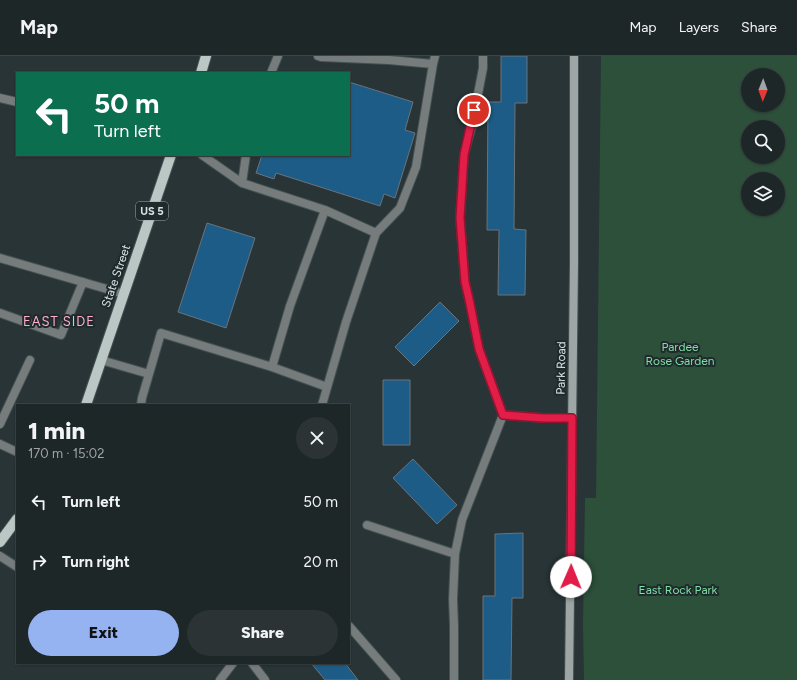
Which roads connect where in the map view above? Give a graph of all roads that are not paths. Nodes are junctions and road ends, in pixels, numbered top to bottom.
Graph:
1 (206, 56) edge
2 (278, 56) edge
3 (318, 56) edge
4 (483, 56) edge
5 (574, 56) edge
6 (434, 60) edge
7 (201, 72) edge
8 (271, 72) edge
9 (0, 98) edge
10 (16, 102) edge
11 (171, 156) edge
12 (203, 156) edge
13 (246, 156) edge
14 (242, 183) junction
15 (325, 210) junction
16 (376, 233) junction
17 (0, 258) edge
18 (83, 282) junction
19 (124, 294) junction
20 (0, 313) edge
21 (30, 360) dead end
22 (102, 360) junction
23 (272, 367) junction
24 (149, 374) junction
25 (327, 387) junction
26 (86, 404) edge
27 (141, 404) edge
28 (322, 404) edge
29 (503, 415) junction
30 (572, 418) junction
31 (0, 424) edge
32 (0, 444) edge
33 (16, 452) edge
34 (16, 520) edge
35 (367, 525) dead end
36 (0, 542) edge
37 (455, 554) junction
38 (0, 556) edge
39 (16, 566) edge
40 (350, 627) edge
41 (232, 664) edge
42 (253, 664) edge
43 (220, 680) edge
44 (265, 680) edge
45 (396, 680) edge
46 (454, 680) edge
47 (569, 680) edge

1 - 7 main road
2 - 8 street
3 - 6 street
4 - 29 street
5 - 30 main road, Park Road
6 - 16 street
9 - 10 street
11 - 19 main road, State Street / US 5
12 - 14 street
13 - 14 street
14 - 15 street
15 - 16 street
15 - 23 street
16 - 25 street
17 - 18 street
18 - 19 street
18 - 20 street
19 - 22 main road, State Street / US 5
21 - 31 street
22 - 24 street
22 - 26 main road, State Street / US 5
23 - 24 street
23 - 25 street
24 - 27 street
25 - 28 street
29 - 30 street
29 - 37 street
30 - 47 main road, Park Road
32 - 33 street
34 - 36 main road
35 - 37 street
37 - 46 street
38 - 39 street
40 - 45 street
41 - 43 street
42 - 44 street

